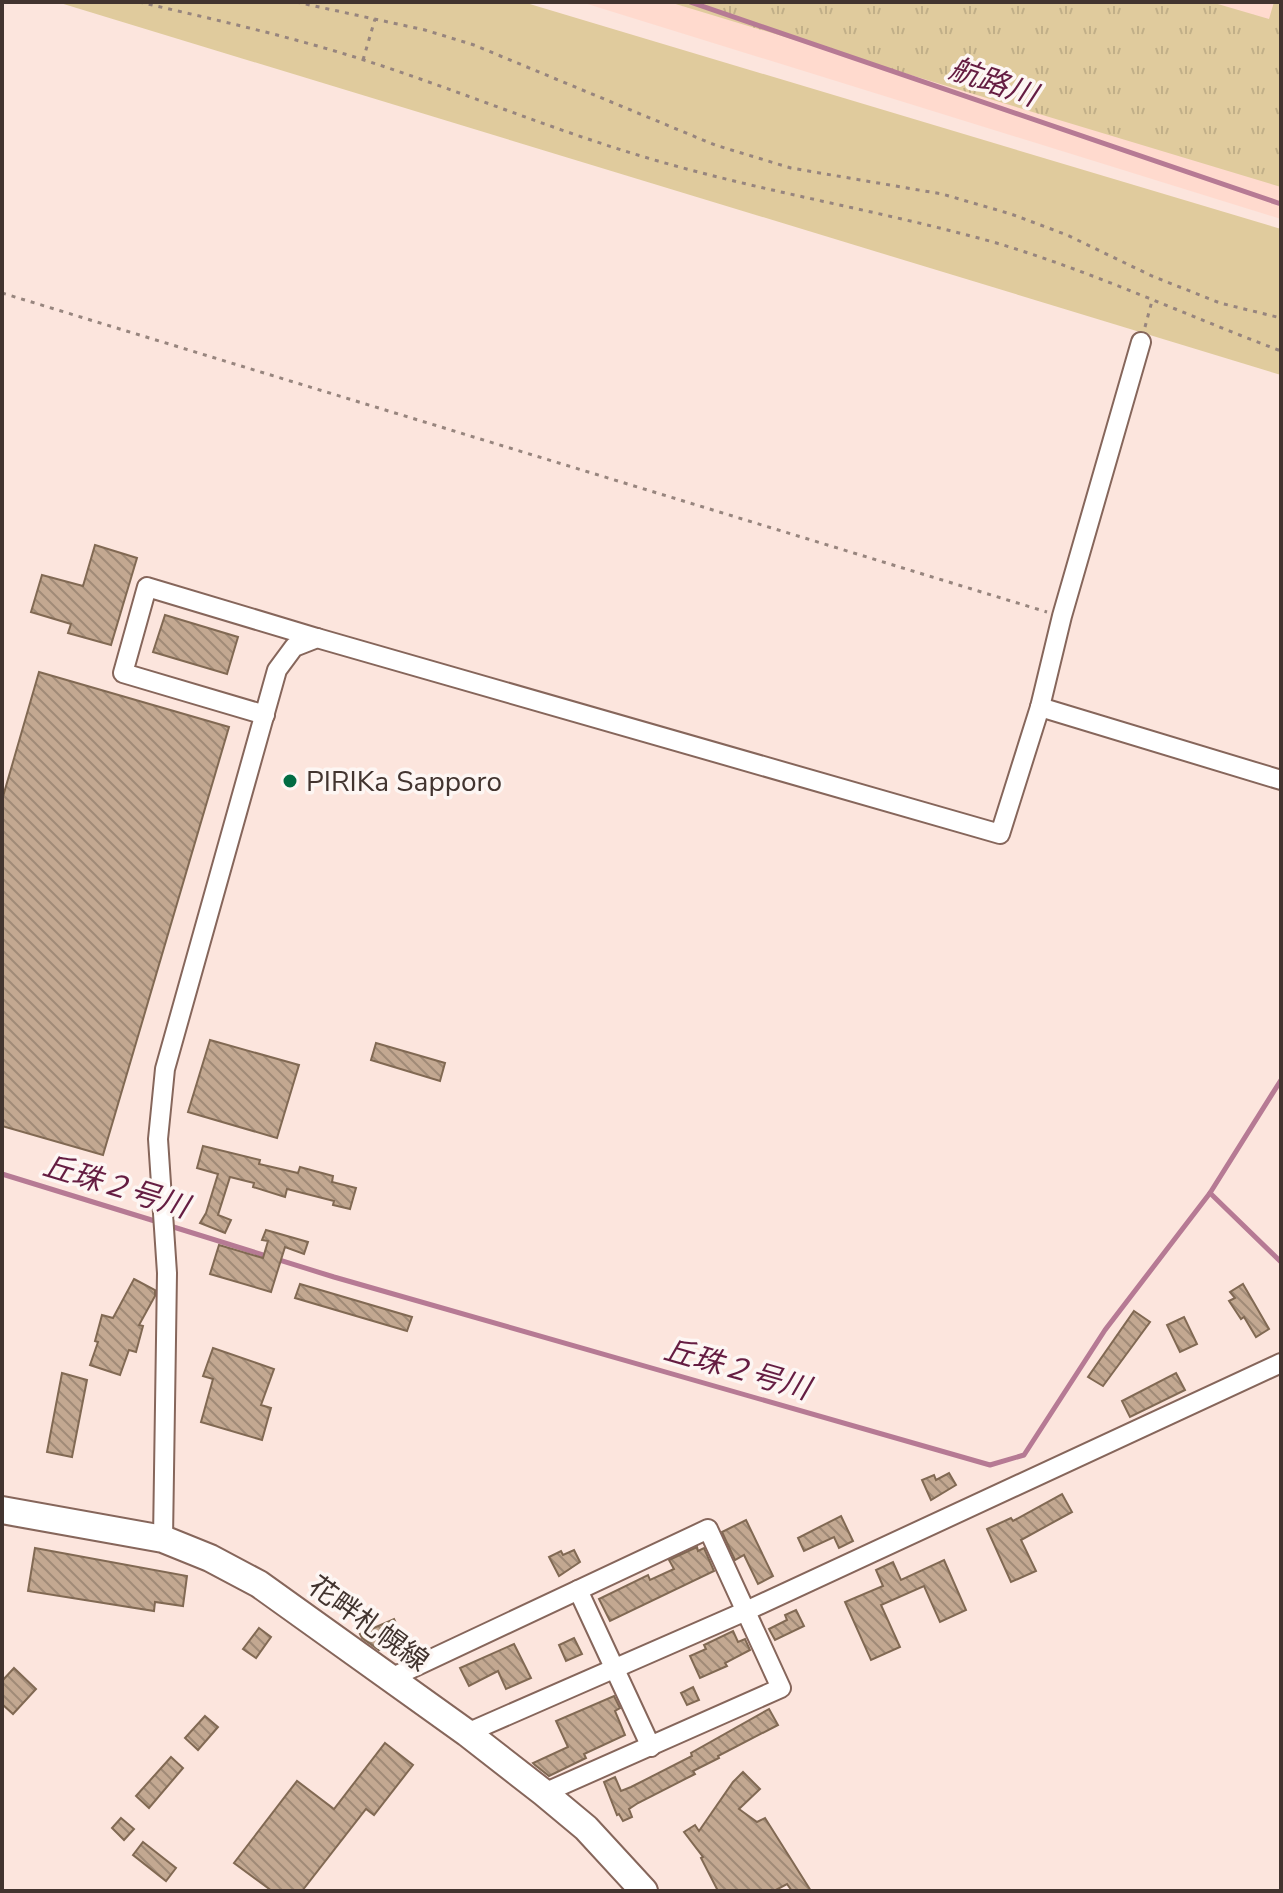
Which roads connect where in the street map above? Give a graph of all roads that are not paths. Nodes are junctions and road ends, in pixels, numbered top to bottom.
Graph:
1 (1141, 342) road end
2 (317, 638) junction
3 (1040, 707) junction
4 (265, 715) junction
5 (1281, 780) edge
6 (1281, 1363) edge
7 (2, 1510) edge
8 (163, 1539) junction
9 (578, 1590) junction
10 (746, 1611) junction
11 (616, 1669) junction
12 (391, 1678) junction
13 (467, 1733) junction
14 (651, 1747) junction
15 (544, 1793) junction
16 (644, 1891) edge

1 - 3 street
2 - 3 street
2 - 4 street
2 - 4 street
3 - 5 street
4 - 8 street
6 - 10 street
7 - 8 main road, 花畔札幌線
8 - 12 main road, 花畔札幌線
9 - 10 street
9 - 11 street
9 - 12 street
10 - 11 street
10 - 14 street
11 - 13 street
11 - 14 street
12 - 13 main road, 花畔札幌線
13 - 15 main road, 花畔札幌線
14 - 15 street
15 - 16 main road, 花畔札幌線

